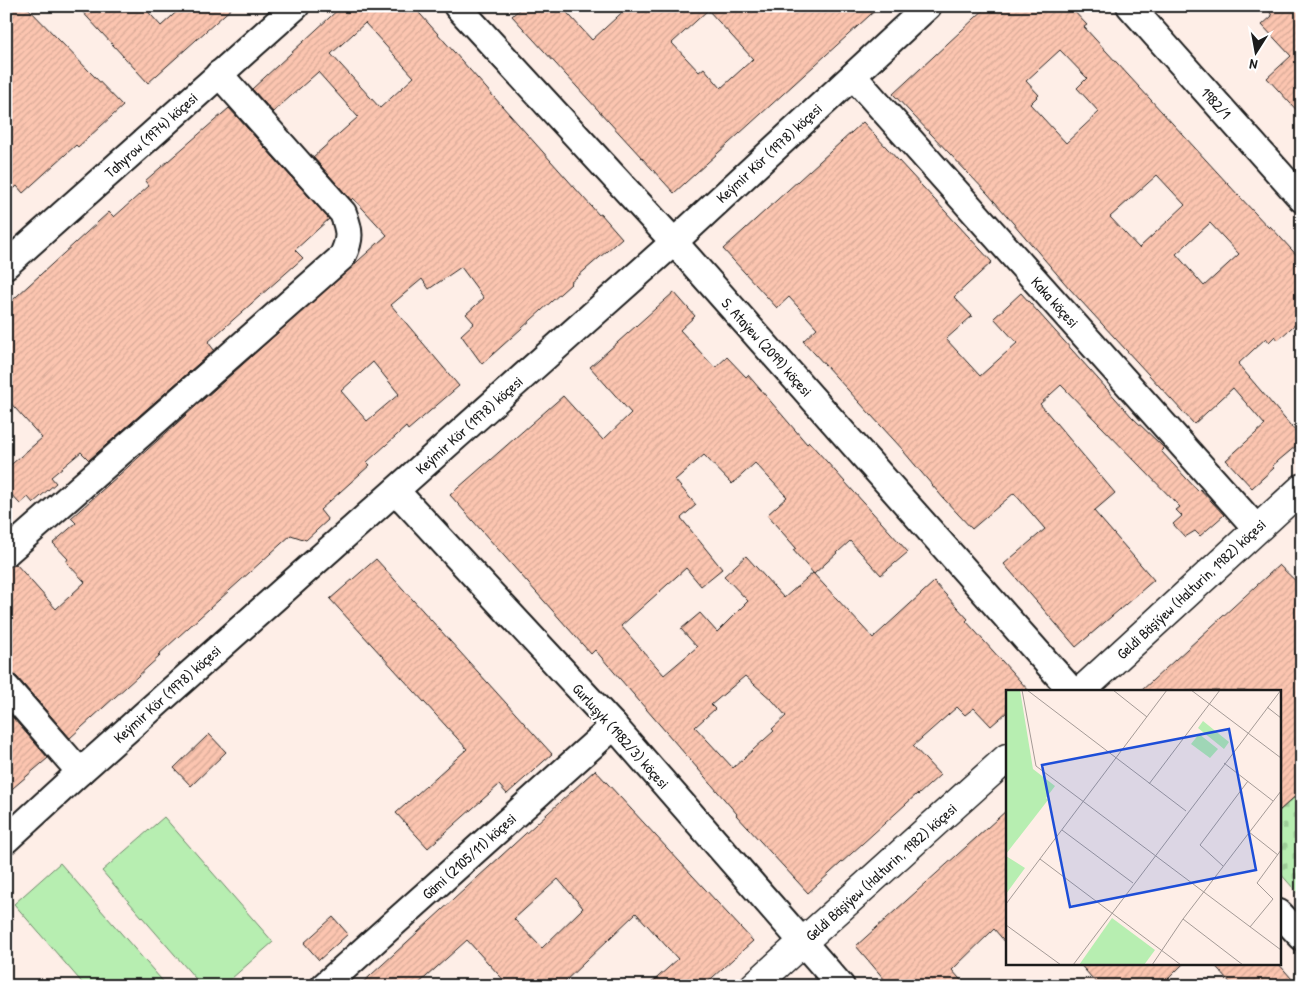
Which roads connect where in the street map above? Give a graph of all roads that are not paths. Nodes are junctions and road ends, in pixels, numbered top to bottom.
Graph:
1 (296, 6) edge
2 (457, 6) edge
3 (928, 6) edge
4 (1130, 6) edge
5 (219, 74) junction
6 (853, 76) junction
7 (1302, 199) edge
8 (674, 242) junction
9 (6, 264) edge
10 (1302, 488) edge
11 (396, 491) junction
12 (1257, 529) junction
13 (6, 553) edge
14 (6, 687) edge
15 (1071, 690) edge
16 (1082, 690) edge
17 (614, 726) junction
18 (1006, 759) edge
19 (80, 772) junction
20 (6, 840) edge
21 (1280, 914) edge
22 (1302, 937) edge
23 (803, 943) junction
24 (324, 986) edge
25 (754, 986) edge
26 (841, 986) edge

1 - 5 street, Tahyrow (1974) köçesi
2 - 8 street, S. Ataýew (2099) köçesi
3 - 6 street, Keýmir Kör (1978) köçesi
4 - 7 street, 1982/1
5 - 9 street, Tahyrow (1974) köçesi
5 - 13 street
6 - 8 street, Keýmir Kör (1978) köçesi
6 - 12 street, Kaka köçesi
8 - 11 street, Keýmir Kör (1978) köçesi
8 - 15 street, S. Ataýew (2099) köçesi
10 - 12 street, Geldi Bäşiýew (Halturin, 1982) köçesi
11 - 17 street, Gurluşyk (1982/3) köçesi
11 - 19 street, Keýmir Kör (1978) köçesi
12 - 16 street, Geldi Bäşiýew (Halturin, 1982) köçesi
14 - 19 street
17 - 23 street, Gurluşyk (1982/3) köçesi
17 - 24 street, Gämi (2105/11) köçesi
18 - 23 street, Geldi Bäşiýew (Halturin, 1982) köçesi
19 - 20 street, Keýmir Kör (1978) köçesi
21 - 22 street
23 - 25 street, Geldi Bäşiýew (Halturin, 1982) köçesi
23 - 26 street, Gurluşyk (1982/3) köçesi

